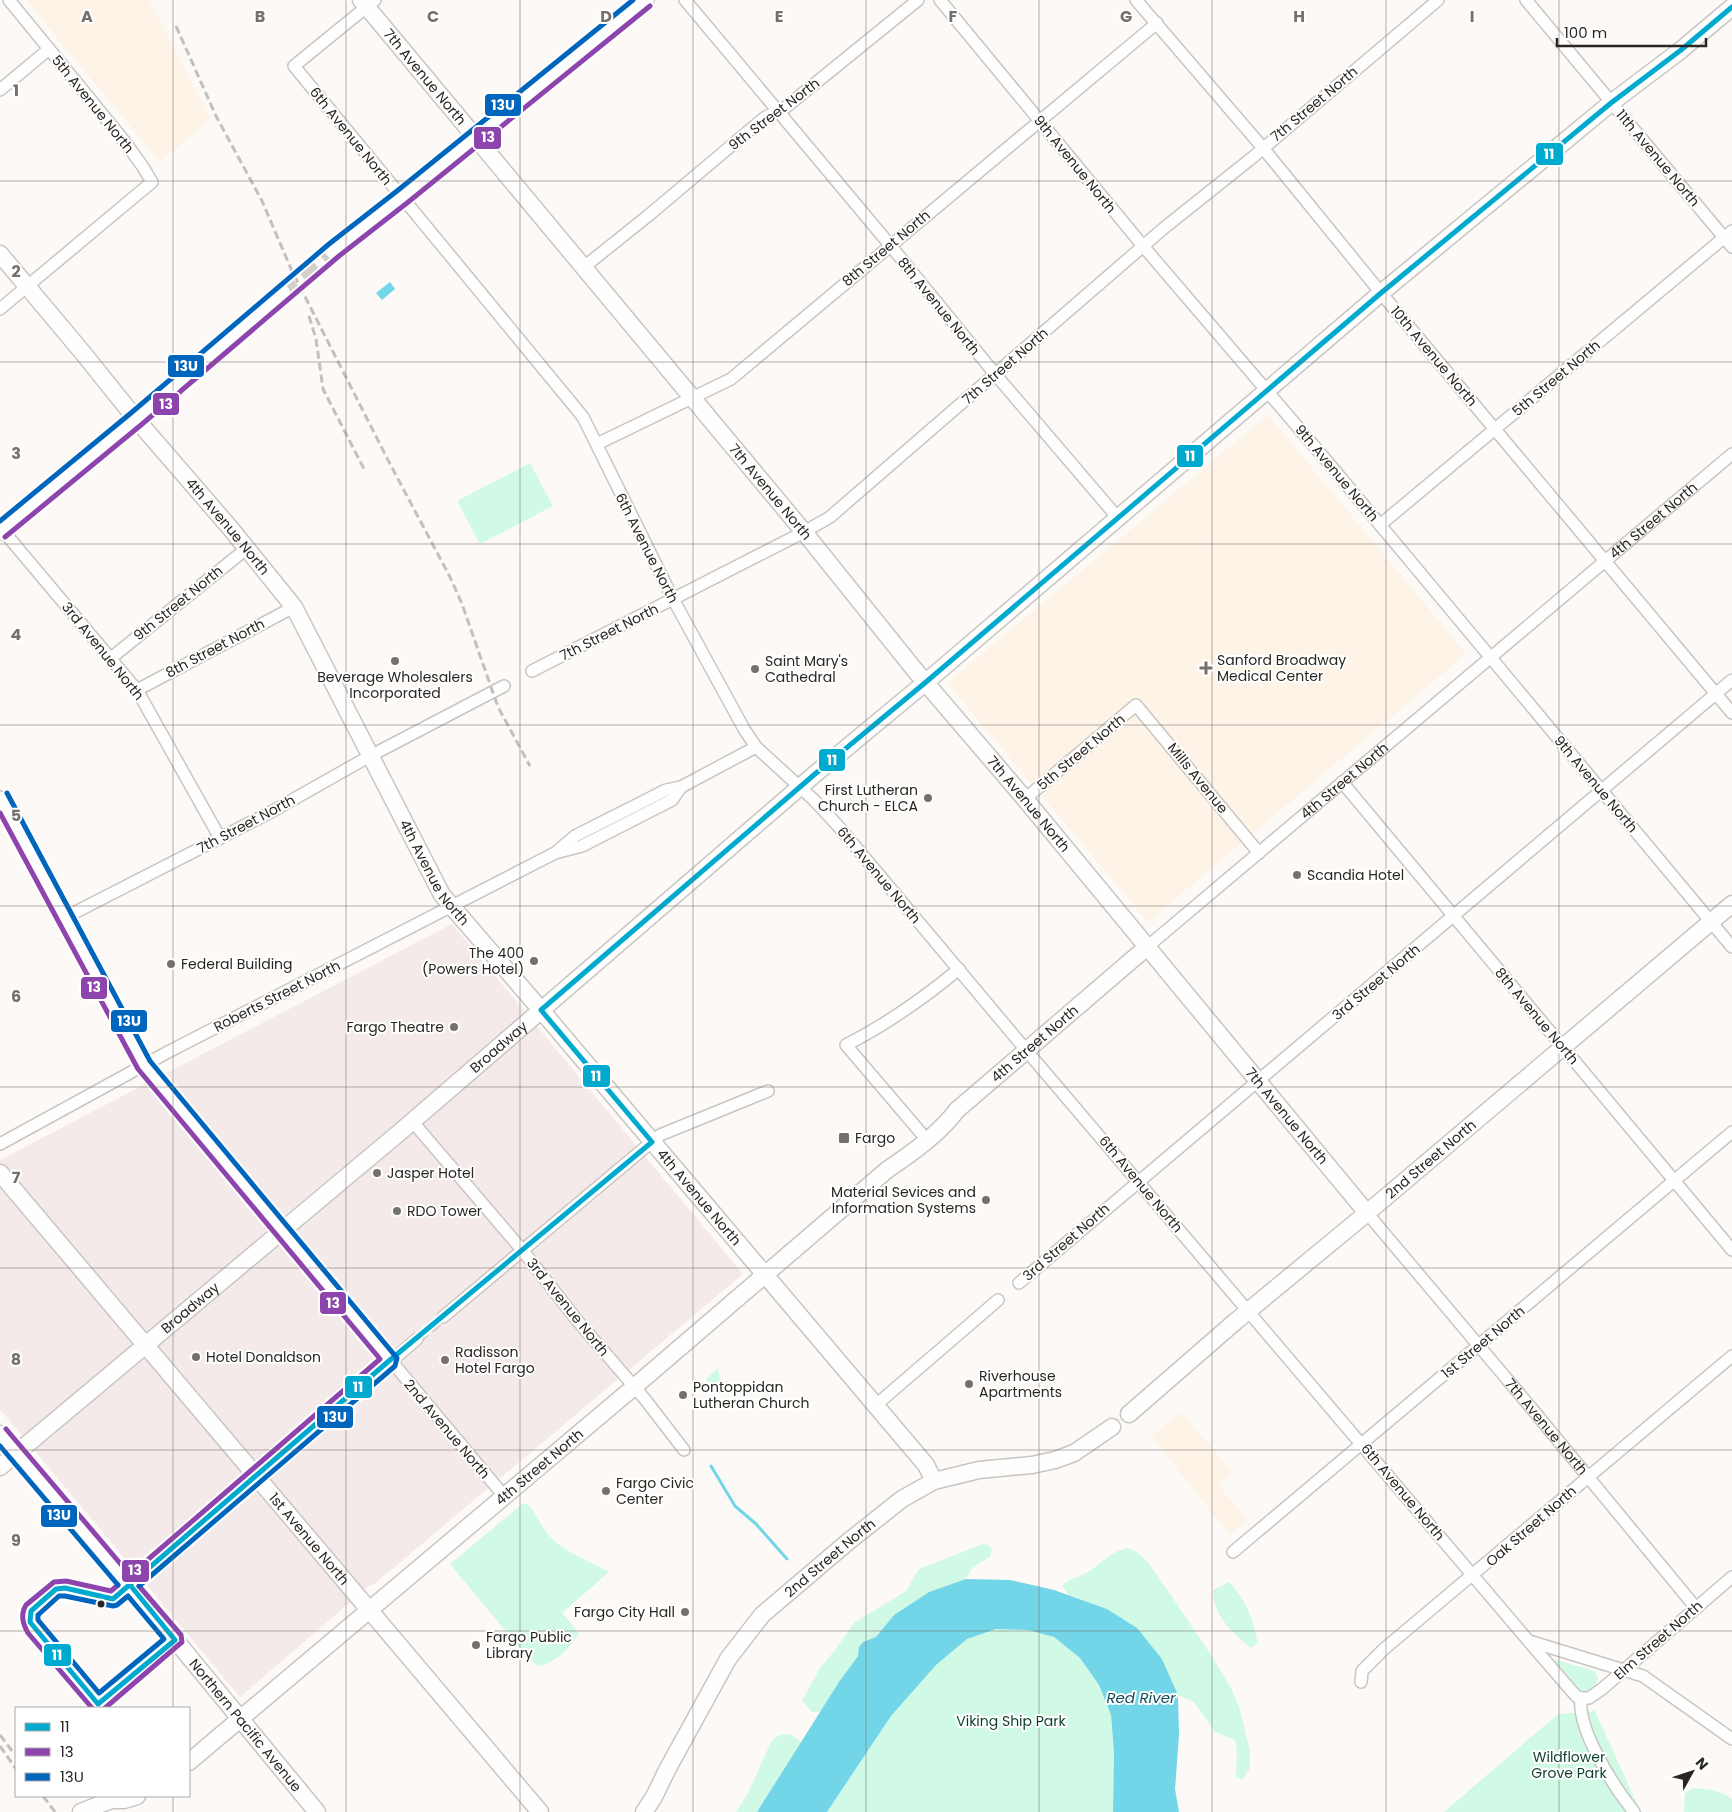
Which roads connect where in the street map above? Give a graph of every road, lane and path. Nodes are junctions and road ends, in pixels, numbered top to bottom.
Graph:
1 (9, 0) edge
2 (644, 0) edge
3 (685, 0) edge
4 (918, 0) edge
5 (940, 0) edge
6 (1136, 0) edge
7 (1438, 0) edge
8 (1526, 0) edge
9 (368, 2) edge
10 (1732, 7) edge
11 (1156, 23) junction
12 (49, 49) junction
13 (0, 90) edge
14 (1611, 103) junction
15 (778, 110) junction
16 (1039, 121) junction
17 (476, 137) junction
18 (1263, 148) junction
19 (402, 197) junction
20 (1728, 234) edge
21 (890, 245) junction
22 (1143, 246) junction
23 (1732, 247) edge
24 (334, 250) tunnel mouth
25 (0, 254) edge
26 (584, 267) junction
27 (27, 287) junction
28 (282, 293) tunnel mouth
29 (1382, 293) junction
30 (0, 310) edge
31 (994, 374) junction
32 (1268, 390) junction
33 (692, 398) junction
34 (136, 419) junction
35 (1496, 429) junction
36 (596, 444) junction
37 (1732, 454) edge
38 (1118, 518) junction
39 (1380, 525) junction
40 (1, 529) edge
41 (804, 532) junction
42 (246, 549) junction
43 (1605, 561) junction
44 (673, 599) junction
45 (294, 607) junction
46 (1490, 657) junction
47 (111, 658) junction
48 (532, 671) dead end
49 (1732, 680) edge
50 (926, 682) junction
51 (504, 686) dead end
52 (136, 690) junction
53 (1716, 694) junction
54 (1136, 705) joint
55 (1732, 713) edge
56 (756, 747) junction
57 (370, 756) junction
58 (1342, 782) junction
59 (800, 787) junction
60 (1601, 790) junction
61 (0, 797) edge
62 (1025, 799) junction
63 (220, 838) junction
64 (1259, 853) junction
65 (1732, 904) edge
66 (452, 907) junction
67 (1454, 916) junction
68 (66, 917) junction
69 (1711, 922) junction
70 (1147, 947) junction
71 (1732, 947) edge
72 (959, 969) junction
73 (541, 1010) junction
74 (1563, 1047) junction
75 (1026, 1050) junction
76 (144, 1065) junction
77 (1257, 1081) junction
78 (768, 1091) dead end
79 (957, 1110) junction
80 (412, 1121) junction
81 (1732, 1132) edge
82 (921, 1133) junction
83 (652, 1142) junction
84 (0, 1144) edge
85 (888, 1170) junction
86 (0, 1174) edge
87 (1674, 1180) junction
88 (1138, 1181) junction
89 (1366, 1213) junction
90 (282, 1231) junction
91 (1732, 1250) edge
92 (523, 1251) junction
93 (766, 1274) junction
94 (1019, 1283) dead end
95 (998, 1300) dead end
96 (1249, 1310) junction
97 (443, 1317) tunnel mouth
98 (418, 1338) tunnel mouth
99 (1478, 1345) junction
100 (145, 1346) junction
101 (1732, 1356) edge
102 (390, 1360) junction
103 (634, 1387) junction
104 (876, 1405) junction
105 (1129, 1414) dead end
106 (1112, 1427) dead end
107 (0, 1434) edge
108 (1362, 1444) junction
109 (684, 1450) dead end
110 (16, 1453) junction
111 (0, 1467) edge
112 (256, 1476) junction
113 (1588, 1477) junction
114 (934, 1481) junction
115 (504, 1496) junction
116 (1233, 1552) dead end
117 (1474, 1574) junction
118 (1732, 1577) edge
119 (130, 1585) junction
120 (1696, 1608) junction
121 (369, 1610) junction
122 (1529, 1641) junction
123 (1623, 1670) junction
124 (1361, 1682) dead end
125 (1581, 1698) junction
126 (240, 1718) junction
127 (1732, 1739) edge
128 (190, 1761) edge
129 (130, 1798) edge
130 (81, 1812) edge
131 (112, 1812) edge
132 (317, 1812) edge
133 (540, 1812) edge
134 (644, 1812) edge
135 (1634, 1812) edge

1 - 12 street, 5th Avenue North
2 - 17 main road
3 - 15 street, 8th Avenue North
4 - 15 street, 9th Street North
5 - 16 street, 9th Avenue North
6 - 11 street, 10th Avenue North
7 - 18 street, 7th Street North
8 - 14 street, 11th Avenue North
9 - 17 street, 7th Avenue North
9 - 19 street, 6th Avenue North
10 - 14 street, Broadway
11 - 16 street, 8th Street North
11 - 18 street, 10th Avenue North
12 - 13 street
12 - 27 street, 5th Avenue North
14 - 20 street, 11th Avenue North
14 - 29 street, Broadway
15 - 21 street, 8th Avenue North
15 - 26 street, 9th Street North
16 - 21 street, 8th Street North
16 - 22 street, 9th Avenue North
17 - 19 main road
17 - 26 street, 7th Avenue North
18 - 22 street, 7th Street North
18 - 29 street, 10th Avenue North
19 - 24 main road
19 - 36 street, 6th Avenue North
20 - 23 street, 11th Avenue North
20 - 35 street, 5th Street North
21 - 31 street, 8th Avenue North
21 - 33 street, 8th Street North
22 - 31 street, 7th Street North
22 - 32 street, 9th Avenue North
25 - 27 street, 4th Avenue North
26 - 33 street, 7th Avenue North
27 - 30 street
27 - 34 street, 4th Avenue North
28 - 34 main road
29 - 32 street, Broadway
29 - 35 street, 10th Avenue North
31 - 38 street, 8th Avenue North
31 - 41 street, 7th Street North
32 - 38 street, Broadway
32 - 39 street, 9th Avenue North
33 - 36 street, 8th Street North
33 - 41 street, 7th Avenue North
34 - 40 main road
34 - 42 street, 4th Avenue North
35 - 39 street, 5th Street North
35 - 43 street, 10th Avenue North
36 - 44 street, 6th Avenue North
37 - 43 street, 4th Street North
38 - 50 street, Broadway
39 - 46 street, 9th Avenue North
40 - 47 street, 3rd Avenue North
41 - 44 street, 7th Street North
41 - 50 street, 7th Avenue North
42 - 45 street, 4th Avenue North
42 - 47 street, 9th Street North
43 - 46 street, 4th Street North
43 - 53 street, 10th Avenue North
44 - 48 street, 7th Street North
44 - 56 street, 6th Avenue North
45 - 52 street, 8th Street North
45 - 57 street, 4th Avenue North
46 - 58 street, 4th Street North
46 - 60 street, 9th Avenue North
47 - 52 street, 3rd Avenue North
49 - 53 street, 3rd Street North
50 - 59 street, Broadway
50 - 62 street, 7th Avenue North
51 - 57 street, 7th Street North
52 - 63 street, 3rd Avenue North
53 - 55 street, 10th Avenue North
53 - 60 street, 3rd Street North
54 - 62 street, 5th Street North
54 - 64 street, Mills Avenue
56 - 59 street, 6th Avenue North
56 - 66 street, Roberts Street North
57 - 63 street, 7th Street North
57 - 66 street, 4th Avenue North
58 - 64 street, 4th Street North
58 - 67 street, 8th Avenue North
59 - 72 street, 6th Avenue North
59 - 73 street, Broadway
60 - 67 street, 3rd Street North
60 - 69 street, 9th Avenue North
61 - 68 street, 2nd Avenue North
62 - 70 street, 7th Avenue North
63 - 68 street, 7th Street North
64 - 70 street, 4th Street North
65 - 69 street, 2nd Street North
66 - 73 street, 4th Avenue North
66 - 76 street, Roberts Street North
67 - 74 street, 8th Avenue North
67 - 77 street, 3rd Street North
68 - 76 street, 2nd Avenue North
69 - 71 street, 9th Avenue North
69 - 74 street, 2nd Street North
70 - 75 street, 4th Street North
70 - 77 street, 7th Avenue North
72 - 75 street, 6th Avenue North
72 - 82 street
73 - 80 street, Broadway
73 - 83 street, 4th Avenue North
74 - 87 street, 8th Avenue North
74 - 89 street, 2nd Street North
75 - 79 street, 4th Street North
75 - 88 street, 6th Avenue North
76 - 84 street, Roberts Street North
76 - 90 street, 2nd Avenue North
77 - 88 street, 3rd Street North
77 - 89 street, 7th Avenue North
78 - 83 street
79 - 82 street, 4th Street North
79 - 85 street, 4th Street North
80 - 90 street, Broadway
80 - 92 street, 3rd Avenue North
81 - 87 street, 1st Street North
82 - 85 street, 4th Street North
83 - 92 street
83 - 93 street, 4th Avenue North
85 - 93 street, 4th Street North
86 - 100 street, 1st Avenue North
87 - 91 street, 8th Avenue North
87 - 99 street, 1st Street North
88 - 94 street, 3rd Street North
88 - 96 street, 6th Avenue North
89 - 96 street, 2nd Street North
89 - 99 street, 7th Avenue North
90 - 100 street, Broadway
90 - 102 street, 2nd Avenue North
92 - 97 street
92 - 103 street, 3rd Avenue North
93 - 103 street, 4th Street North
93 - 104 street, 4th Avenue North
95 - 104 street
96 - 105 street, 2nd Street North
96 - 108 street, 6th Avenue North
98 - 102 street
99 - 108 street, 1st Street North
99 - 113 street, 7th Avenue North
100 - 110 street, Broadway
100 - 112 street, 1st Avenue North
101 - 113 street, Oak Street North
102 - 112 street
102 - 115 street, 2nd Avenue North
103 - 109 street, 3rd Avenue North
103 - 115 street, 4th Street North
104 - 114 street, 4th Avenue North
106 - 114 street, 2nd Street North
107 - 110 street, Northern Pacific Avenue
108 - 116 street, 1st Street North
108 - 117 street, 6th Avenue North
110 - 111 street, Broadway
110 - 119 street, Northern Pacific Avenue
112 - 119 street
112 - 121 street, 1st Avenue North
113 - 117 street, Oak Street North
113 - 120 street, 7th Avenue North
114 - 134 street, 2nd Street North
115 - 121 street, 4th Street North
117 - 122 street, 6th Avenue North
117 - 124 street, Oak Street North
118 - 120 street, Elm Street North
119 - 126 street, Northern Pacific Avenue
120 - 123 street, Elm Street North
121 - 126 street, 4th Street North
121 - 133 street, 1st Avenue North
122 - 123 street
122 - 125 street, 6th Avenue North
123 - 125 street, Elm Street North
123 - 127 street
125 - 135 street
126 - 128 street, 4th Street North
126 - 132 street, Northern Pacific Avenue
129 - 130 street
129 - 131 street

